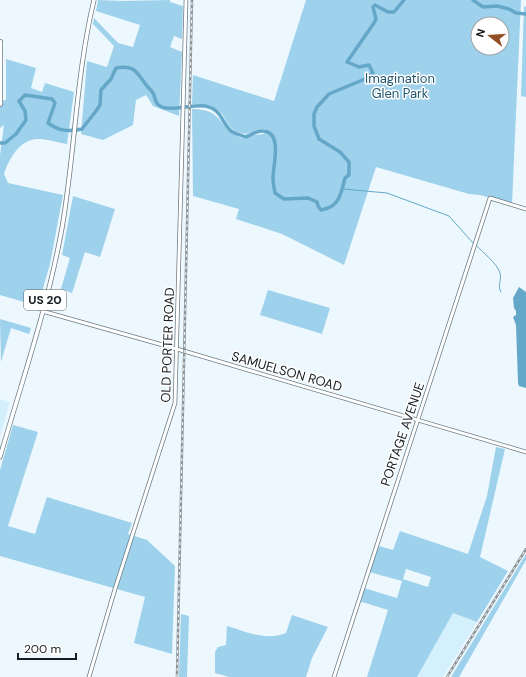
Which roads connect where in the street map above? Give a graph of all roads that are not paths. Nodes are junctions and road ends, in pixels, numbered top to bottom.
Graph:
1 (94, 0) edge
2 (186, 0) edge
3 (0, 42) edge
4 (0, 104) edge
5 (526, 209) edge
6 (42, 311) junction
7 (177, 349) junction
8 (418, 419) junction
9 (526, 452) edge
10 (0, 457) edge
11 (89, 677) edge
12 (334, 677) edge

1 - 6 main road, US 20
2 - 7 street, OLD PORTER ROAD
3 - 4 highway
5 - 8 street, PORTAGE AVENUE
6 - 7 street, SAMUELSON ROAD
6 - 10 main road, US 20
7 - 8 street, SAMUELSON ROAD
7 - 11 street, OLD PORTER ROAD
8 - 9 street, SAMUELSON ROAD
8 - 12 street, PORTAGE AVENUE

